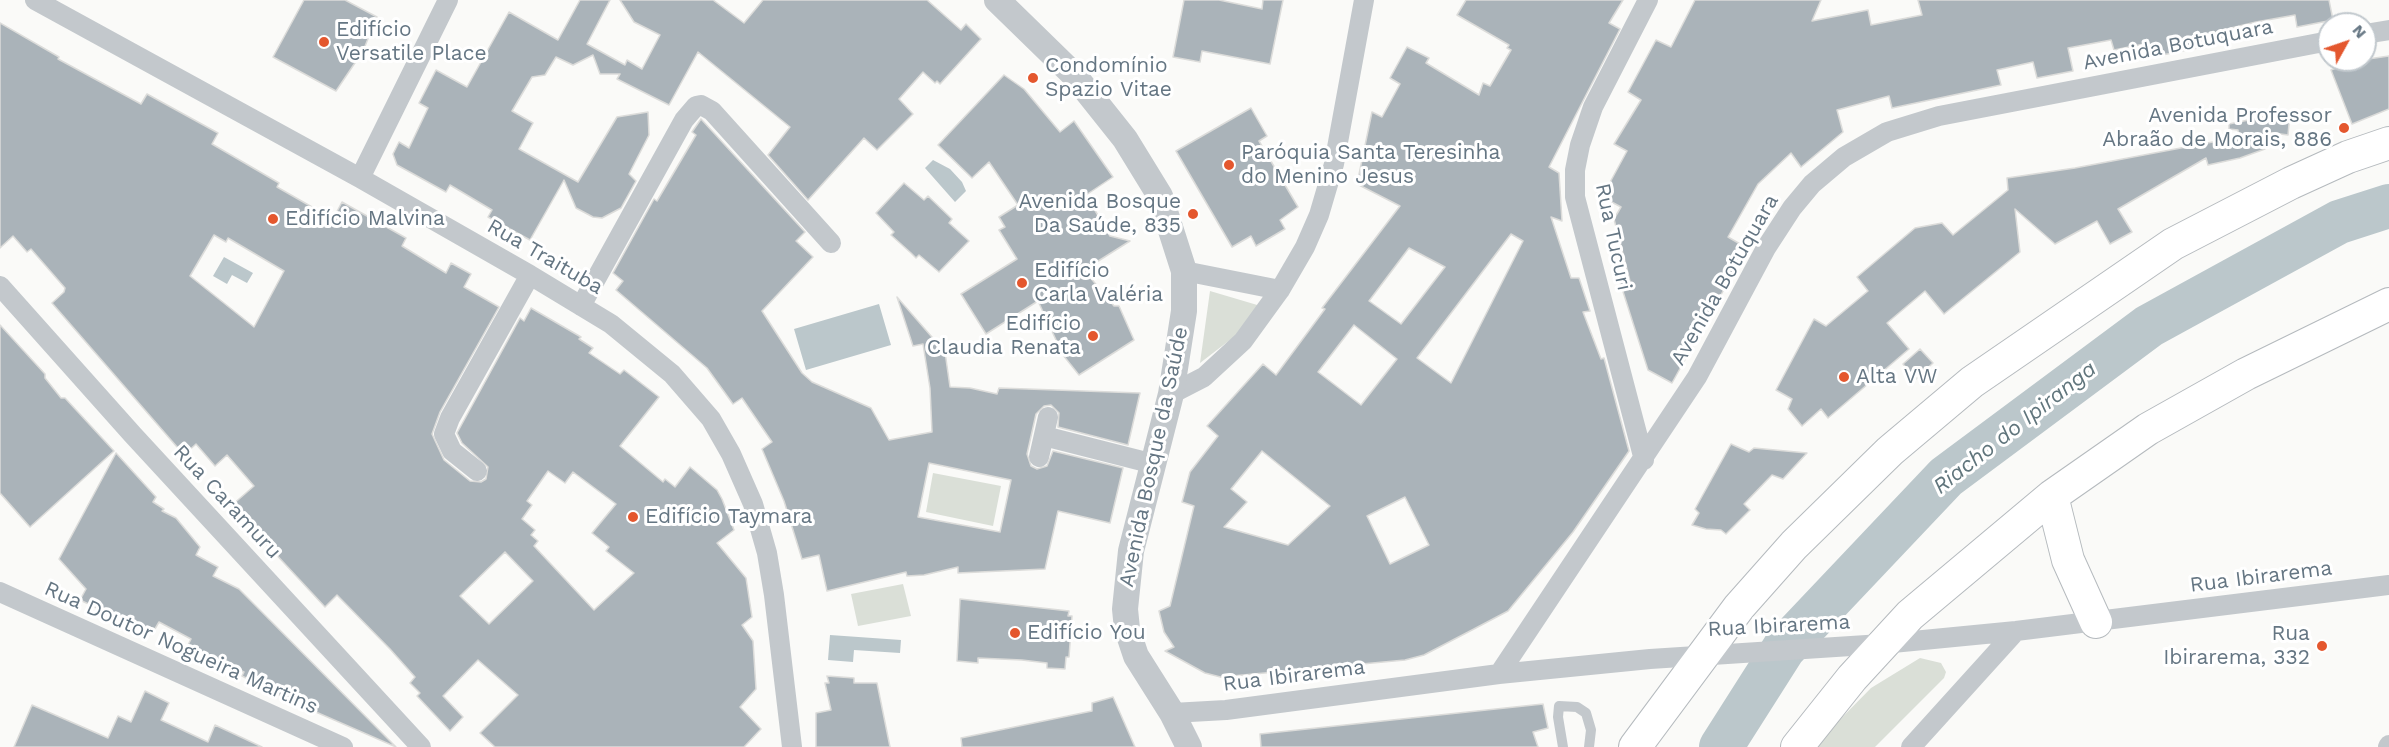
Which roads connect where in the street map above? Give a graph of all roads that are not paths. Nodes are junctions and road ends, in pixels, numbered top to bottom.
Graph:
1 (35, 0) edge
2 (448, 0) edge
3 (997, 0) edge
4 (1365, 0) edge
5 (1648, 0) edge
6 (2317, 43) edge
7 (2389, 143) edge
8 (360, 178) junction
9 (831, 243) dead end
10 (1184, 271) junction
11 (530, 275) junction
12 (0, 286) edge
13 (1280, 290) junction
14 (2389, 304) edge
15 (581, 306) junction
16 (1171, 394) junction
17 (1048, 417) dead end
18 (1044, 436) junction
19 (1039, 457) dead end
20 (1644, 460) junction
21 (1154, 464) junction
22 (477, 471) dead end
23 (2052, 496) junction
24 (2389, 585) edge
25 (0, 592) edge
26 (2096, 622) junction
27 (2016, 631) junction
28 (1882, 644) junction
29 (1716, 653) junction
30 (1499, 674) junction
31 (1172, 713) junction
32 (343, 747) edge
33 (421, 747) edge
34 (792, 747) edge
35 (1189, 747) edge
36 (1563, 747) edge
37 (1589, 747) edge
38 (1635, 747) edge
39 (1797, 747) edge
40 (1911, 747) edge

1 - 8 street, Rua Traituba
2 - 8 street
3 - 10 street, Avenida Bosque da Saúde
4 - 13 street
5 - 20 street, Rua Tucuri
6 - 20 street, Avenida Botuquara
7 - 29 main road
8 - 11 street, Rua Traituba
9 - 15 street
10 - 13 street
10 - 16 street, Avenida Bosque da Saúde
11 - 15 street, Rua Traituba
11 - 22 street
12 - 33 street, Rua Caramuru
13 - 16 street
14 - 23 main road
15 - 34 street, Rua Traituba
16 - 21 street, Avenida Bosque da Saúde
17 - 18 street
18 - 19 street
18 - 21 street
20 - 30 street, Avenida Botuquara
21 - 31 street, Avenida Bosque da Saúde
23 - 26 main road
23 - 28 main road
24 - 26 street, Rua Ibirarema
25 - 32 street, Rua Doutor Nogueira Martins
26 - 27 street, Rua Ibirarema
27 - 28 street, Rua Ibirarema
27 - 40 street
28 - 29 street, Rua Ibirarema
28 - 39 main road
29 - 30 street, Rua Ibirarema
29 - 38 main road
30 - 31 street, Rua Ibirarema
31 - 35 street, Avenida Bosque da Saúde
36 - 37 lane

